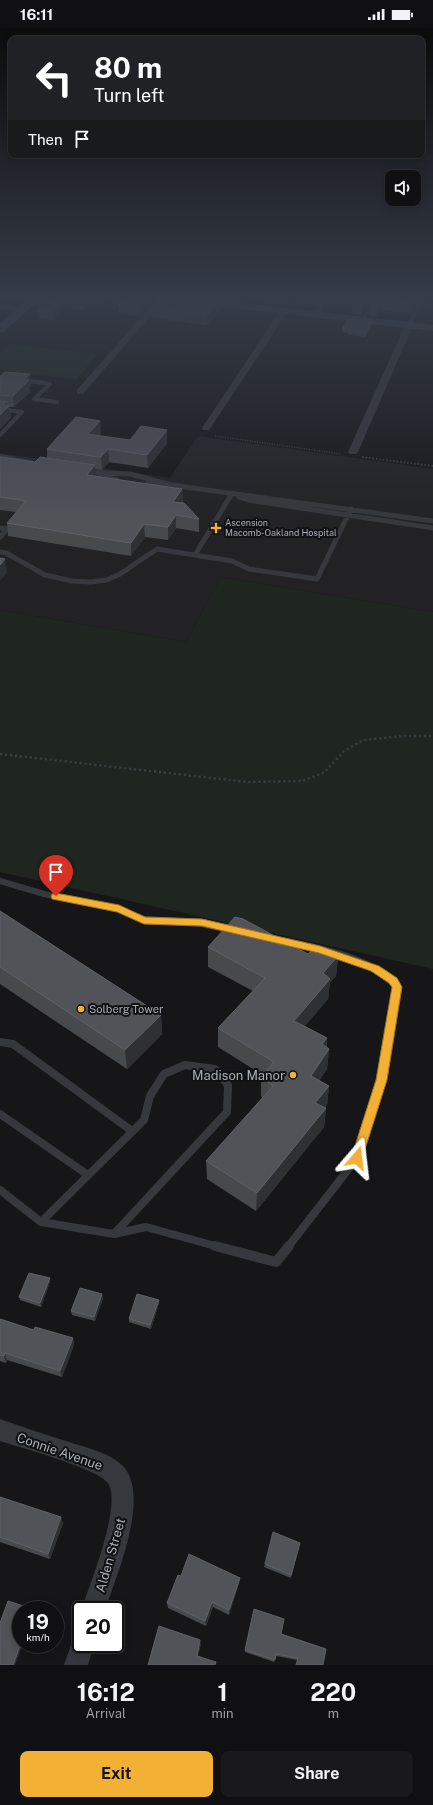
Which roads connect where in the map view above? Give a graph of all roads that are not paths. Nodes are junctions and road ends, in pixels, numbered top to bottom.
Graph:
1 (95, 374) edge
2 (240, 374) edge
3 (387, 374) edge
4 (20, 380) edge
5 (80, 392) dead end
6 (57, 402) dead end
7 (0, 409) edge
8 (206, 428) dead end
9 (0, 435) edge
10 (352, 454) road end
11 (0, 456) edge
12 (0, 462) edge
13 (33, 464) junction
14 (40, 465) edge
15 (84, 472) edge
16 (99, 474) junction
17 (121, 480) edge
18 (142, 484) edge
19 (171, 485) junction
20 (231, 495) junction
21 (351, 509) junction
22 (348, 515) junction
23 (433, 521) edge
24 (0, 528) edge
25 (433, 528) edge
26 (0, 537) edge
27 (0, 552) edge
28 (194, 555) junction
29 (0, 881) edge
30 (238, 931) edge
31 (268, 938) edge
32 (0, 1042) edge
33 (0, 1114) edge
34 (132, 1131) junction
35 (88, 1175) junction
36 (0, 1190) edge
37 (41, 1222) junction
38 (114, 1234) junction
39 (0, 1430) edge
40 (118, 1477) joint
41 (96, 1601) edge
42 (79, 1653) edge
43 (76, 1665) edge

1 - 5 street
2 - 8 street
3 - 10 street
4 - 6 lane
7 - 9 lane
11 - 13 lane
12 - 13 lane
13 - 14 lane
15 - 16 lane
16 - 17 lane
16 - 19 lane
18 - 19 lane
19 - 20 lane
20 - 21 lane
20 - 22 lane
20 - 28 lane
21 - 22 lane
21 - 23 lane
22 - 25 lane
22 - 28 lane
24 - 26 lane
27 - 28 lane
29 - 30 lane
31 - 38 lane
32 - 34 lane
33 - 35 lane
34 - 35 lane
34 - 38 lane
35 - 37 lane
36 - 37 lane
37 - 38 lane
39 - 40 street, Connie Avenue
40 - 41 street, Alden Street
42 - 43 street

